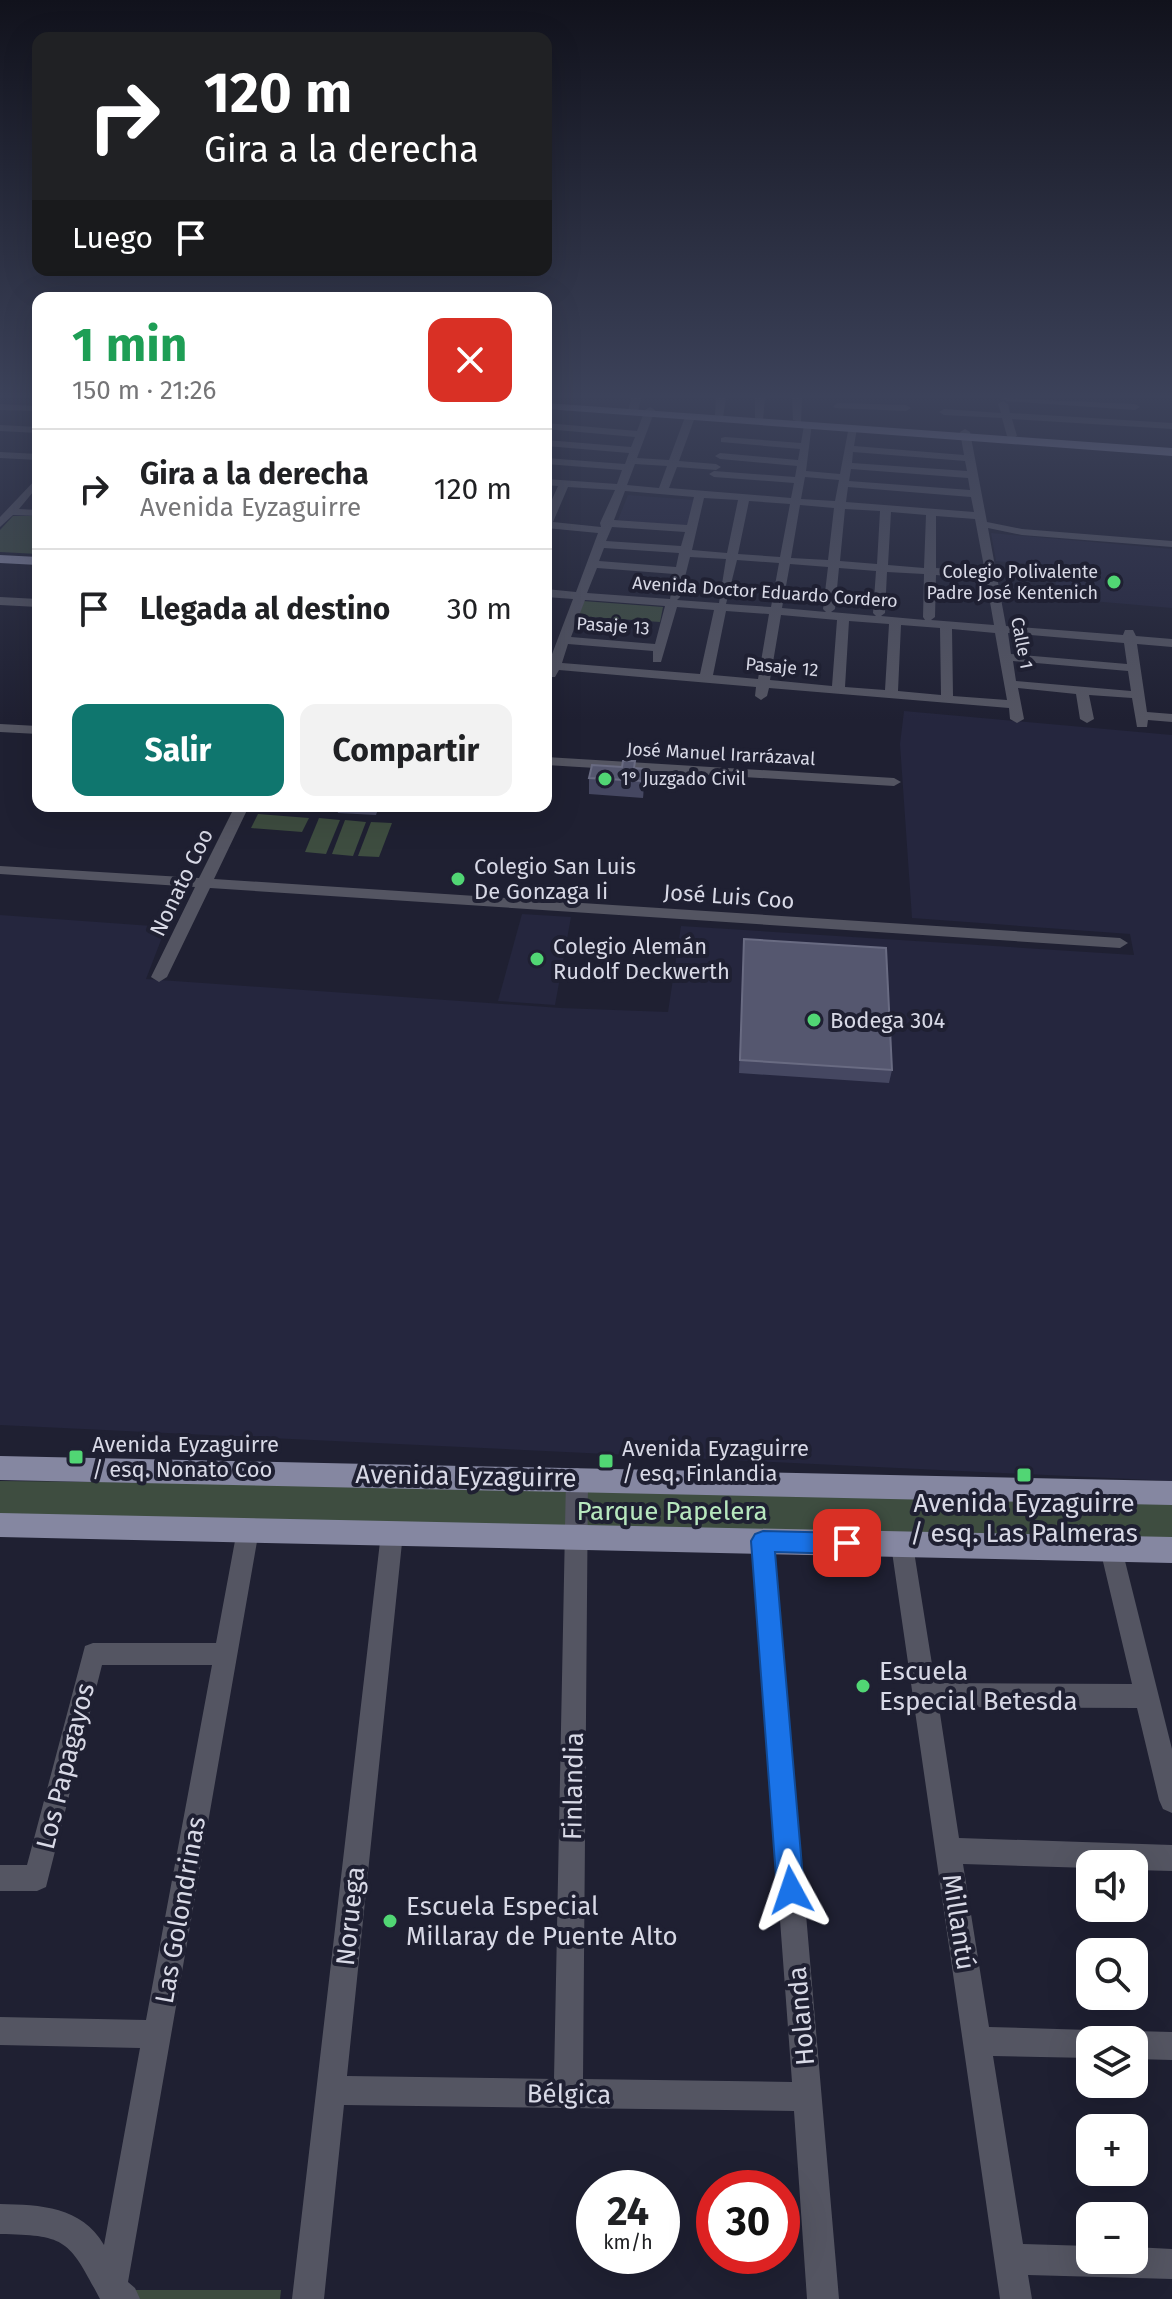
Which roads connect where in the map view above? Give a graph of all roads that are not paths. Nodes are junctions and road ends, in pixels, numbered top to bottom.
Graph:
1 (16, 505) edge
2 (612, 505) edge
3 (700, 505) edge
4 (743, 505) edge
5 (792, 505) edge
6 (840, 505) edge
7 (843, 505) edge
8 (979, 505) edge
9 (886, 509) junction
10 (10, 512) junction
11 (931, 512) junction
12 (32, 513) edge
13 (982, 520) junction
14 (0, 524) edge
15 (552, 525) edge
16 (604, 526) junction
17 (691, 529) junction
18 (598, 544) junction
19 (1172, 544) edge
20 (685, 552) junction
21 (732, 557) junction
22 (0, 559) edge
23 (32, 561) edge
24 (783, 561) junction
25 (591, 564) junction
26 (834, 564) junction
27 (882, 568) junction
28 (680, 571) junction
29 (930, 571) junction
30 (991, 576) junction
31 (552, 591) edge
32 (580, 593) junction
33 (673, 600) junction
34 (0, 601) edge
35 (32, 603) edge
36 (722, 604) junction
37 (775, 608) junction
38 (829, 609) junction
39 (879, 613) junction
40 (843, 616) junction
41 (929, 617) junction
42 (895, 620) junction
43 (946, 624) junction
44 (1000, 626) junction
45 (1129, 636) junction
46 (563, 640) junction
47 (1172, 640) edge
48 (660, 648) junction
49 (1006, 657) junction
50 (552, 665) edge
51 (1134, 668) junction
52 (552, 669) edge
53 (653, 674) junction
54 (706, 678) junction
55 (1011, 684) junction
56 (762, 690) junction
57 (838, 690) junction
58 (1082, 690) junction
59 (891, 694) junction
60 (1137, 695) junction
61 (947, 699) junction
62 (1016, 712) joint
63 (1172, 718) edge
64 (1087, 719) dead end
65 (0, 728) edge
66 (32, 730) edge
67 (552, 761) edge
68 (894, 782) dead end
69 (239, 812) edge
70 (0, 870) edge
71 (205, 883) junction
72 (1120, 943) dead end
73 (159, 977) dead end
74 (0, 1468) edge
75 (577, 1478) junction
76 (1172, 1493) edge
77 (0, 1525) edge
78 (248, 1530) junction
79 (392, 1533) junction
80 (577, 1537) junction
81 (763, 1541) junction
82 (902, 1545) junction
83 (1111, 1549) junction
84 (1172, 1550) edge
85 (226, 1654) junction
86 (925, 1695) junction
87 (1147, 1696) junction
88 (1172, 1800) edge
89 (949, 1851) junction
90 (1172, 1858) edge
91 (0, 1878) edge
92 (0, 2031) edge
93 (157, 2034) junction
94 (977, 2041) junction
95 (1076, 2044) edge
96 (1148, 2045) edge
97 (1172, 2046) edge
98 (331, 2090) junction
99 (568, 2094) junction
100 (807, 2097) junction
101 (0, 2219) edge
102 (1010, 2259) junction
103 (1172, 2264) edge
104 (117, 2294) edge
105 (308, 2299) edge
106 (823, 2299) edge
107 (1016, 2299) edge

1 - 10 street
2 - 16 street
3 - 17 street
4 - 21 street
5 - 24 street
6 - 26 street
7 - 9 street
8 - 13 street, Calle 1
9 - 11 street
9 - 27 street
10 - 12 street
10 - 14 street
11 - 13 street
11 - 29 street
13 - 19 street
13 - 30 street, Calle 1
15 - 16 street
16 - 17 street
16 - 18 street
17 - 20 street
18 - 20 street
18 - 25 street
20 - 21 street
20 - 28 street
21 - 24 street
21 - 36 street
22 - 23 main road
24 - 26 street
24 - 37 street
25 - 28 street
25 - 32 street
26 - 27 street
26 - 38 street
27 - 29 street
27 - 39 street
28 - 33 street
29 - 30 street
29 - 41 street
30 - 44 street, Calle 1
31 - 32 street, Avenida Doctor Eduardo Cordero
32 - 33 street, Avenida Doctor Eduardo Cordero
32 - 46 street
33 - 36 street, Avenida Doctor Eduardo Cordero
33 - 48 street
34 - 35 street
36 - 37 street, Avenida Doctor Eduardo Cordero
36 - 54 street
37 - 38 street, Avenida Doctor Eduardo Cordero
37 - 40 street, Avenida Doctor Eduardo Cordero
37 - 56 street
38 - 39 street, Avenida Doctor Eduardo Cordero
39 - 41 street, Avenida Doctor Eduardo Cordero
40 - 42 street, Avenida Doctor Eduardo Cordero
40 - 57 street
41 - 44 street, Avenida Doctor Eduardo Cordero
42 - 43 street, Avenida Doctor Eduardo Cordero
42 - 59 street
43 - 44 street, Avenida Doctor Eduardo Cordero
43 - 61 street
44 - 45 street, Avenida Doctor Eduardo Cordero
44 - 49 street, Calle 1
45 - 47 street, Avenida Doctor Eduardo Cordero
45 - 51 street
46 - 48 street, Pasaje 13
46 - 50 street
48 - 53 street
49 - 51 street
49 - 55 street, Calle 1
51 - 60 street
52 - 53 street, Pasaje 12
53 - 54 street, Pasaje 12
54 - 56 street, Pasaje 12
55 - 58 street
55 - 62 street, Calle 1
56 - 57 street, Pasaje 12
57 - 59 street, Pasaje 12
58 - 60 street
58 - 64 street
59 - 61 street, Pasaje 12
60 - 63 street
61 - 62 street, Pasaje 12
65 - 66 street
67 - 68 street, José Manuel Irarrázaval
69 - 71 street, Nonato Coo
70 - 71 street, José Luis Coo
71 - 72 street, José Luis Coo
71 - 73 street, Nonato Coo
74 - 75 main road, Avenida Eyzaguirre
75 - 76 main road, Avenida Eyzaguirre
75 - 80 street, Finlandia
77 - 78 main road
78 - 79 main road
78 - 85 street, Las Golondrinas
79 - 80 main road
79 - 98 street, Noruega
80 - 81 main road
80 - 99 street, Finlandia
81 - 82 main road
81 - 100 street, Holanda
82 - 83 main road
82 - 86 street, Millantú
83 - 84 main road
83 - 87 street
85 - 91 street, Los Papagayos
85 - 93 street, Las Golondrinas
86 - 87 street
86 - 89 street, Millantú
87 - 88 street
89 - 90 street
89 - 94 street, Millantú
92 - 93 street
93 - 104 street, Las Golondrinas
94 - 95 street
94 - 102 street, Millantú
96 - 97 street
98 - 99 street, Bélgica
98 - 105 street, Noruega
99 - 100 street, Bélgica
100 - 106 street, Holanda
101 - 104 street
102 - 103 street
102 - 107 street, Millantú

